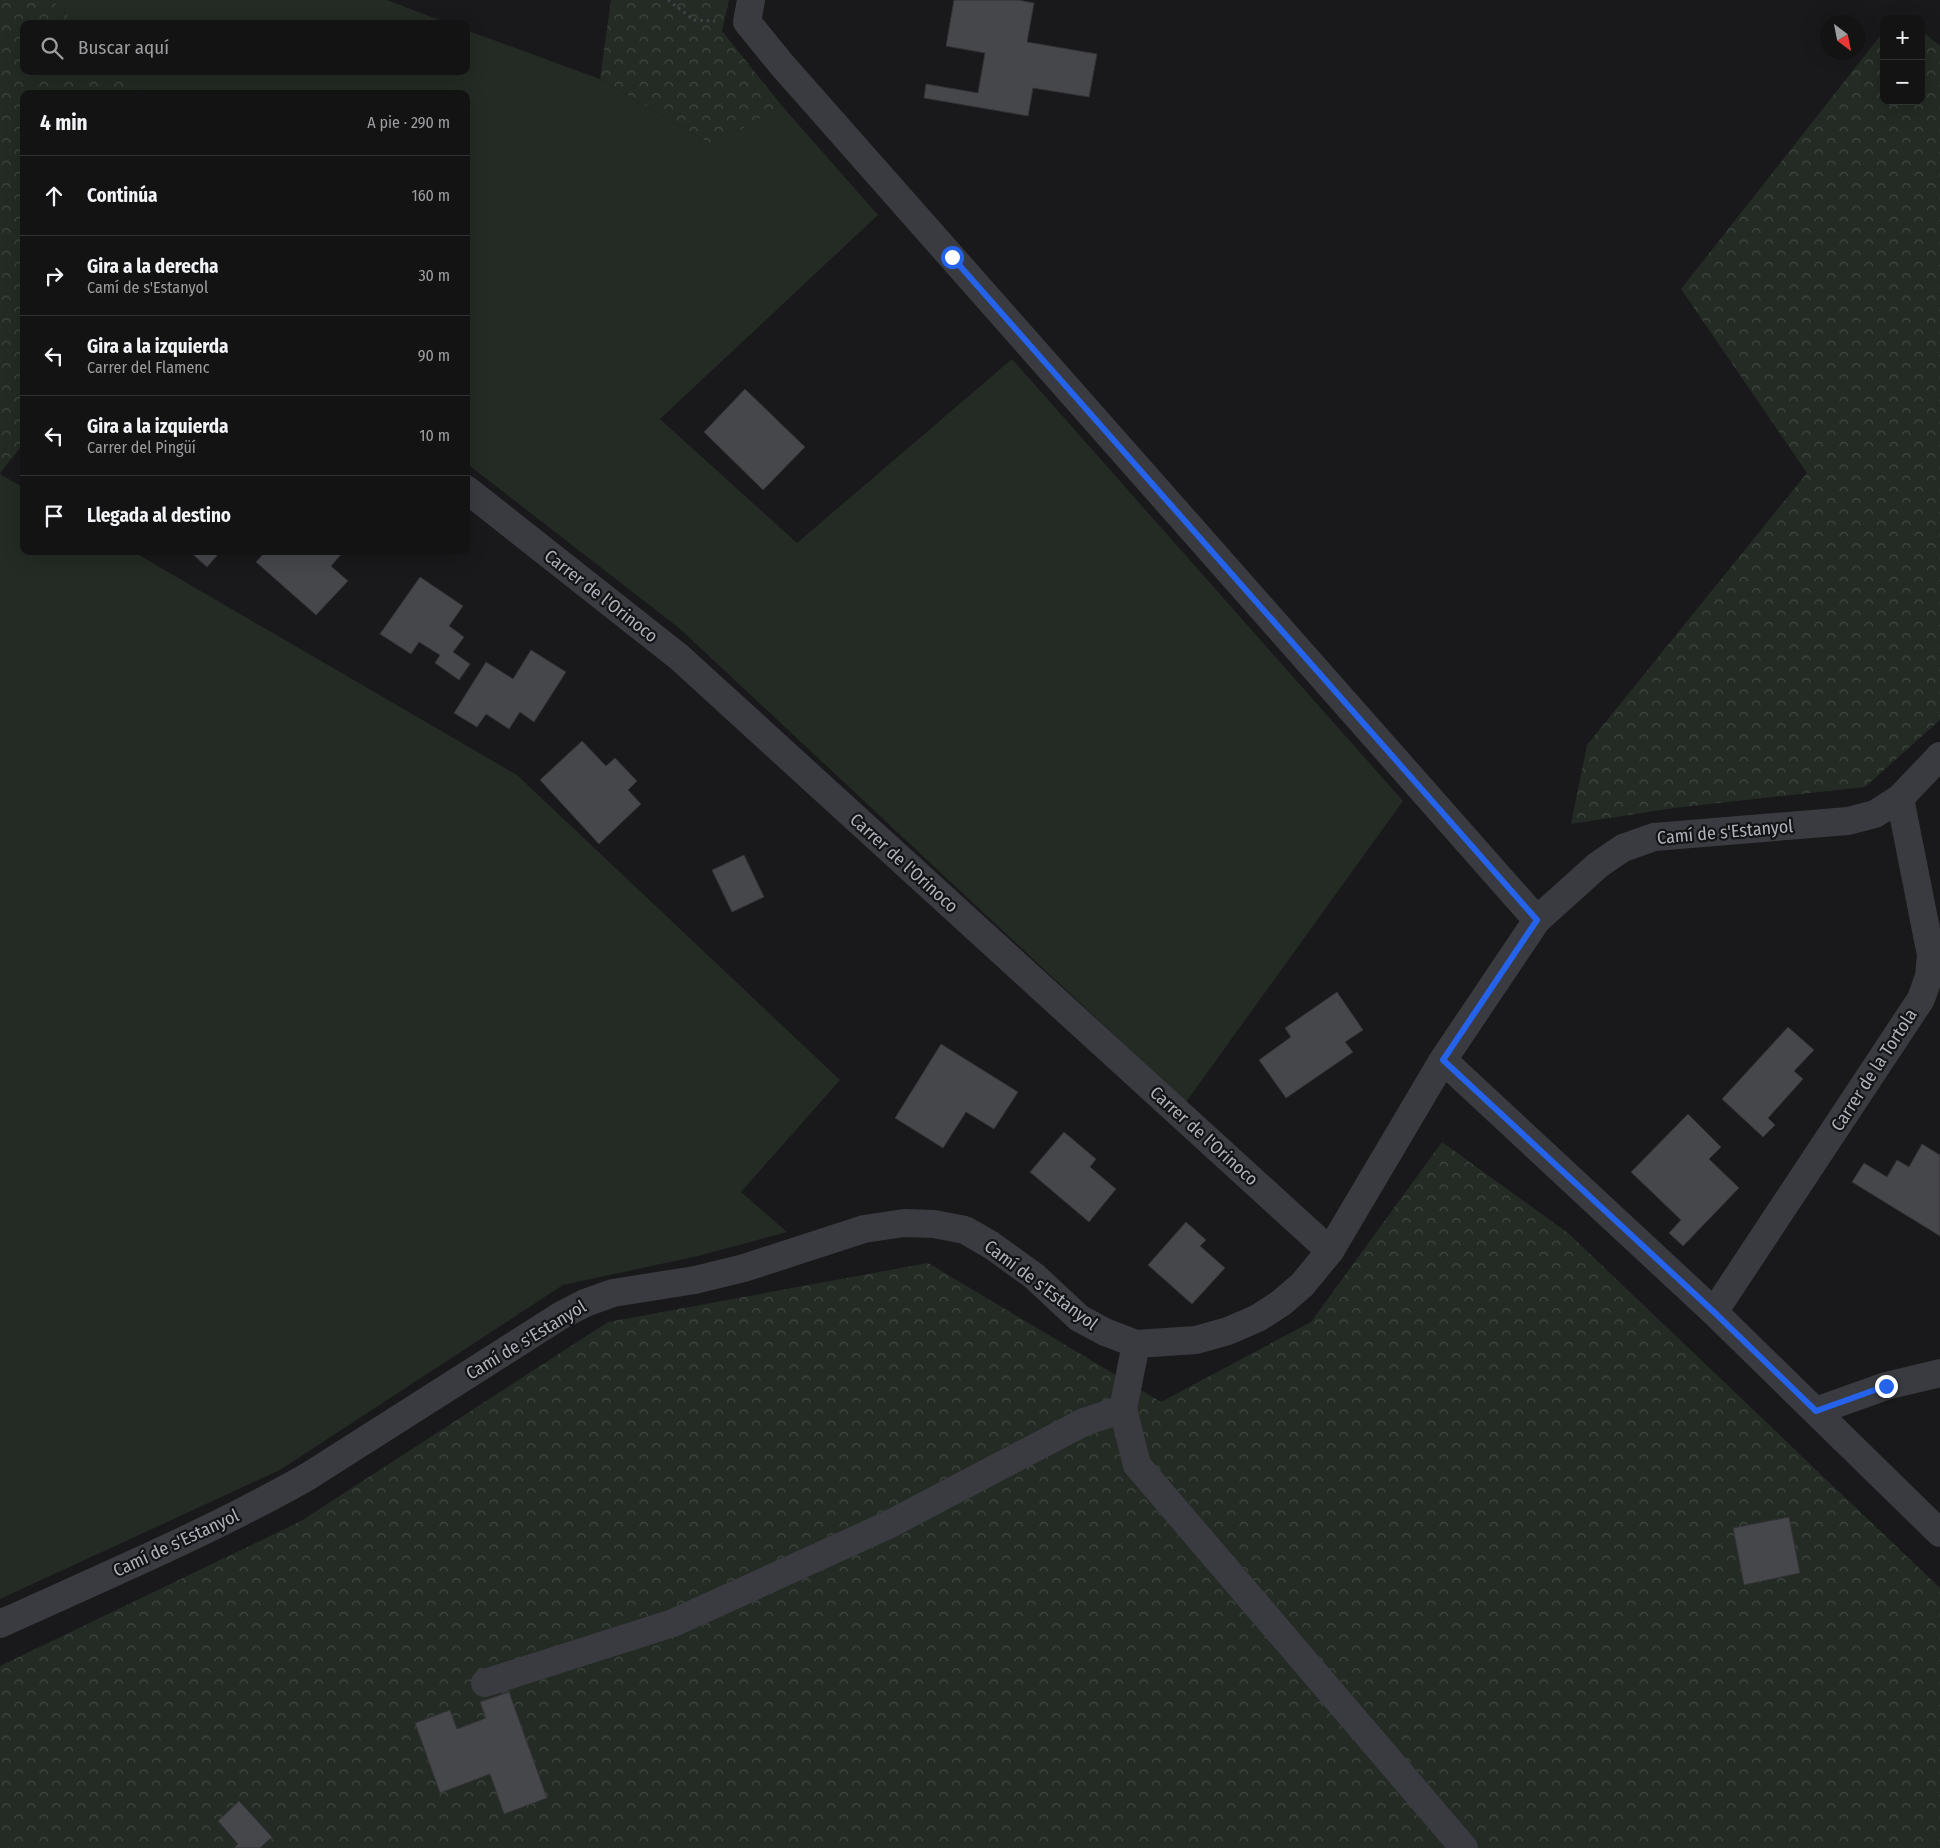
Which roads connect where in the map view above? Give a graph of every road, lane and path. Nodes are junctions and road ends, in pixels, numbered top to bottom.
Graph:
1 (668, 0) edge
2 (749, 11) edge
3 (470, 492) edge
4 (1940, 756) edge
5 (1900, 798) junction
6 (1537, 920) junction
7 (1936, 958) edge
8 (1443, 1060) junction
9 (1330, 1251) junction
10 (1714, 1312) junction
11 (1136, 1344) junction
12 (1940, 1372) edge
13 (1124, 1409) junction
14 (1816, 1411) junction
15 (1940, 1533) edge
16 (0, 1624) edge
17 (485, 1683) dead end
18 (1464, 1848) edge

1 - 2 path
2 - 6 street
3 - 9 street, Carrer de l'Orinoco
4 - 5 street, Camí de s'Estanyol
5 - 6 street, Camí de s'Estanyol
5 - 7 street, Carrer de la Tortola
6 - 8 street, Camí de s'Estanyol
7 - 10 street, Carrer de la Tortola
8 - 9 street, Camí de s'Estanyol
8 - 10 street
9 - 11 street, Camí de s'Estanyol
10 - 14 street
11 - 13 street
11 - 16 street, Camí de s'Estanyol
12 - 14 street
13 - 17 street
13 - 18 street
14 - 15 street

